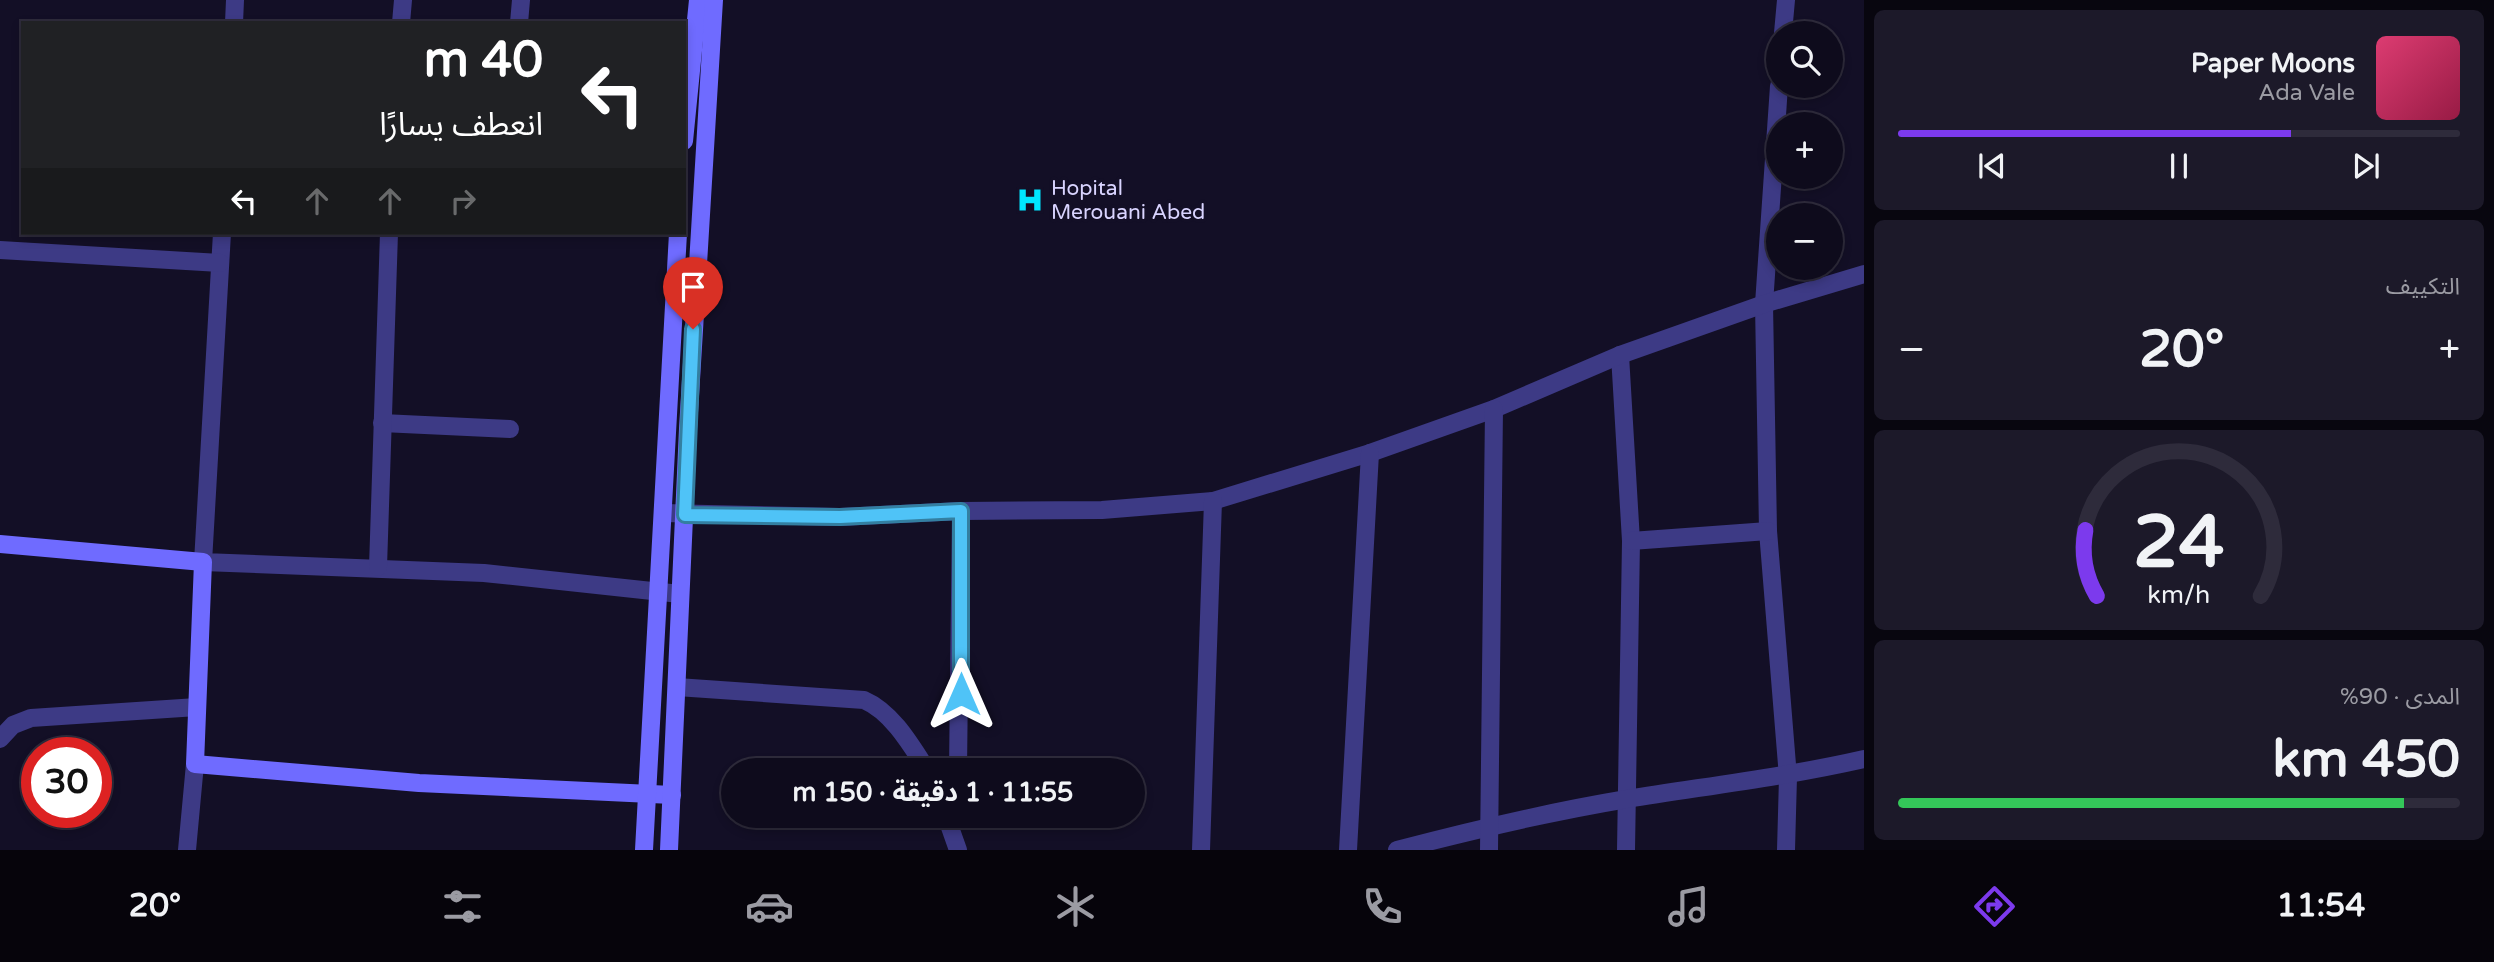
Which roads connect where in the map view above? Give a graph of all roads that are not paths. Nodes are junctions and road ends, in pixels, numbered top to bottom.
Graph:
1 (235, 0) edge
2 (403, 0) edge
3 (522, 0) edge
4 (698, 0) edge
5 (714, 0) edge
6 (1786, 0) edge
7 (234, 21) edge
8 (401, 21) edge
9 (520, 21) edge
10 (1784, 21) edge
11 (1778, 98) edge
12 (686, 122) edge
13 (686, 132) edge
14 (706, 134) junction
15 (222, 235) edge
16 (389, 235) edge
17 (678, 235) edge
18 (0, 250) edge
19 (220, 264) junction
20 (1864, 274) edge
21 (1763, 304) junction
22 (1620, 355) junction
23 (1494, 409) junction
24 (382, 423) junction
25 (510, 429) dead end
26 (1370, 453) junction
27 (1213, 501) junction
28 (961, 511) junction
29 (663, 513) junction
30 (685, 515) junction
31 (1768, 531) junction
32 (1631, 541) junction
33 (0, 544) edge
34 (203, 562) junction
35 (378, 568) junction
36 (657, 593) junction
37 (680, 594) junction
38 (677, 687) junction
39 (197, 707) junction
40 (0, 739) edge
41 (919, 758) edge
42 (958, 758) edge
43 (1864, 759) edge
44 (195, 764) junction
45 (1787, 777) junction
46 (672, 795) junction
47 (649, 796) junction
48 (1628, 799) junction
49 (1491, 825) junction
50 (950, 828) edge
51 (956, 828) edge
52 (956, 848) edge
53 (187, 850) edge
54 (644, 850) edge
55 (669, 850) edge
56 (1201, 850) edge
57 (1348, 850) edge
58 (1397, 850) edge
59 (1489, 850) edge
60 (1626, 850) edge
61 (1786, 850) edge

1 - 7 street
2 - 8 street
3 - 9 street
4 - 12 main road
5 - 14 main road
6 - 10 street
11 - 21 street
13 - 14 street
14 - 30 main road
15 - 19 street
16 - 24 street
17 - 29 main road
18 - 19 street
19 - 34 street
20 - 21 street
21 - 22 street
21 - 31 street
22 - 23 street
22 - 32 street
23 - 26 street
23 - 49 street
24 - 25 street
24 - 35 street
26 - 27 street
26 - 57 street
27 - 28 street
27 - 56 street
28 - 30 street
28 - 42 street
29 - 30 street
29 - 36 main road
30 - 37 main road
31 - 32 street
31 - 45 street
32 - 48 street
33 - 34 main road
34 - 35 street
34 - 39 main road
35 - 36 street
36 - 37 street
36 - 47 main road
37 - 38 main road
38 - 41 street
38 - 46 main road
39 - 40 street
39 - 44 main road
43 - 45 street
44 - 47 main road
44 - 53 street
45 - 48 street
45 - 61 street
46 - 47 main road
46 - 55 main road
47 - 54 main road
48 - 49 street
48 - 60 street
49 - 58 street
49 - 59 street
50 - 52 street
51 - 52 street

